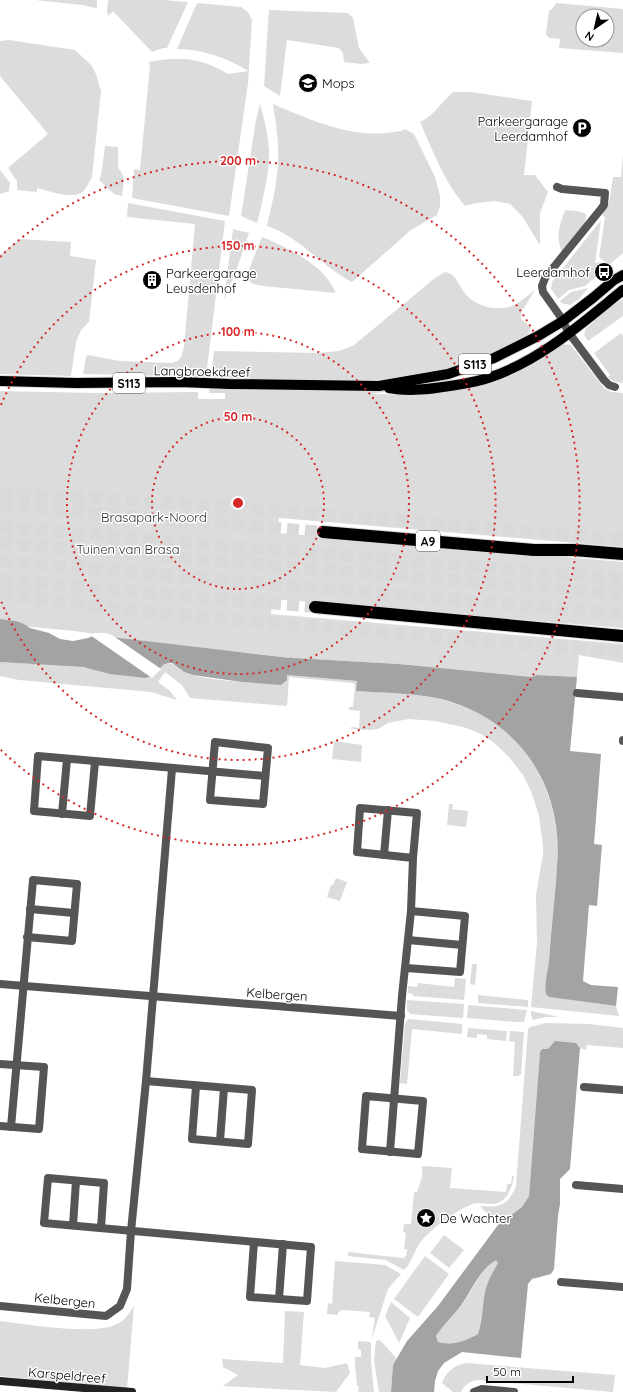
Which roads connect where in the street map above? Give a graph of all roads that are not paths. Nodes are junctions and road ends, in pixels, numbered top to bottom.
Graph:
1 (557, 187) dead end
2 (623, 275) edge
3 (623, 290) edge
4 (563, 321) junction
5 (568, 333) junction
6 (0, 381) edge
7 (380, 386) junction
8 (616, 387) dead end
9 (322, 532) tunnel mouth
10 (623, 554) edge
11 (315, 607) tunnel mouth
12 (623, 636) edge
13 (577, 693) dead end
14 (623, 697) edge
15 (67, 759) junction
16 (94, 762) junction
17 (172, 769) junction
18 (212, 772) junction
19 (265, 776) junction
20 (388, 810) junction
21 (62, 814) junction
22 (384, 855) junction
23 (413, 858) junction
24 (30, 909) junction
25 (411, 911) junction
26 (74, 913) junction
27 (27, 937) junction
28 (408, 940) junction
29 (462, 945) junction
30 (406, 968) junction
31 (0, 984) edge
32 (22, 986) junction
33 (152, 997) junction
34 (401, 1016) junction
35 (0, 1064) edge
36 (16, 1065) junction
37 (146, 1081) junction
38 (196, 1086) junction
39 (584, 1087) dead end
40 (224, 1088) junction
41 (623, 1090) edge
42 (394, 1098) junction
43 (0, 1126) edge
44 (11, 1127) junction
45 (220, 1141) junction
46 (390, 1152) junction
47 (76, 1181) junction
48 (576, 1186) dead end
49 (623, 1190) edge
50 (73, 1225) junction
51 (100, 1228) junction
52 (131, 1231) junction
53 (254, 1242) junction
54 (283, 1244) junction
55 (561, 1282) dead end
56 (623, 1287) edge
57 (279, 1299) junction
58 (0, 1306) edge
59 (0, 1381) edge
60 (132, 1392) edge
61 (474, 1392) edge
62 (514, 1392) edge

1 - 4 street
2 - 4 main road, Langbroekdreef / S113
3 - 5 main road, Langbroekdreef / S113
4 - 5 street
4 - 7 main road, Langbroekdreef / S113
5 - 7 main road, Langbroekdreef / S113
5 - 8 street
6 - 7 main road, Langbroekdreef / S113
9 - 10 highway, A9
11 - 12 highway
13 - 14 street
15 - 16 street
15 - 21 street
15 - 21 street
16 - 17 street
16 - 21 street
17 - 18 street
17 - 33 street, Kelbergen
18 - 19 street
18 - 19 street
18 - 19 street
20 - 22 street
20 - 22 street
20 - 23 street
22 - 23 street
23 - 25 street
24 - 26 street
24 - 26 street
24 - 27 street
25 - 28 street
25 - 29 street
26 - 27 street
27 - 32 street
28 - 29 street
28 - 30 street
29 - 30 street
30 - 34 street
31 - 32 street, Kelbergen
32 - 33 street, Kelbergen
32 - 36 street
33 - 34 street, Kelbergen
33 - 37 street, Kelbergen
34 - 42 street
35 - 36 street
36 - 44 street
36 - 44 street
37 - 38 street
37 - 52 street, Kelbergen
38 - 40 street
38 - 45 street
39 - 41 street
40 - 45 street
40 - 45 street
42 - 46 street
42 - 46 street
42 - 46 street
43 - 44 street
47 - 50 street
47 - 50 street
47 - 51 street
48 - 49 street
50 - 51 street
51 - 52 street
52 - 53 street
52 - 58 street, Kelbergen
53 - 54 street
53 - 57 street
54 - 57 street
54 - 57 street
55 - 56 street
59 - 60 street, Karspeldreef
61 - 62 street

